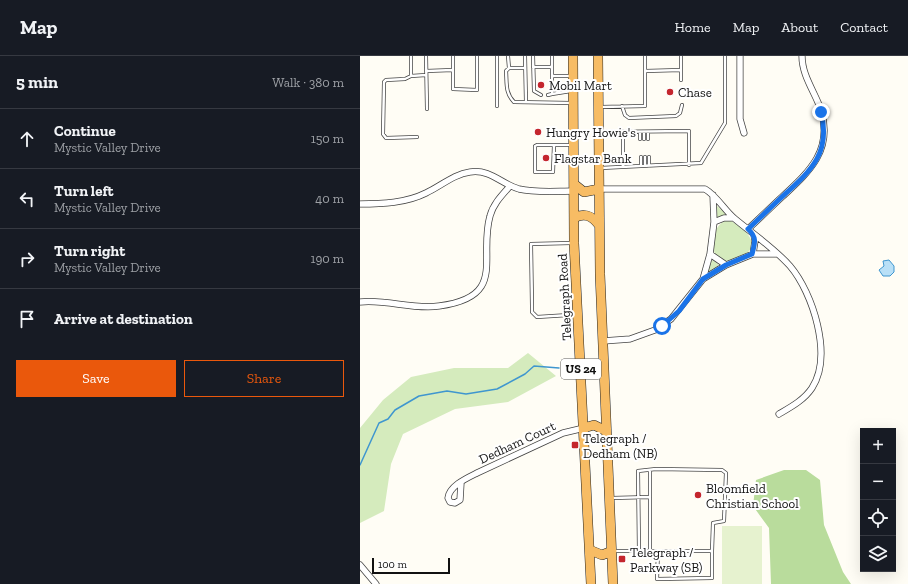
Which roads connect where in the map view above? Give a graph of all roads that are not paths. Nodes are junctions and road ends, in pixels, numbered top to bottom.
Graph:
1 (411, 56) edge
2 (426, 56) edge
3 (453, 56) edge
4 (477, 56) edge
5 (497, 56) edge
6 (508, 56) edge
7 (525, 56) edge
8 (533, 56) edge
9 (552, 56) edge
10 (573, 56) edge
11 (598, 56) edge
12 (645, 56) edge
13 (681, 56) edge
14 (725, 56) edge
15 (740, 56) edge
16 (802, 56) edge
17 (552, 66) junction
18 (533, 67) junction
19 (509, 68) junction
20 (525, 68) junction
21 (453, 70) junction
22 (681, 70) junction
23 (426, 71) junction
24 (645, 71) junction
25 (426, 75) junction
26 (411, 76) junction
27 (552, 76) junction
28 (573, 76) junction
29 (681, 80) dead end
30 (573, 91) junction
31 (552, 94) junction
32 (541, 95) dead end
33 (548, 95) dead end
34 (526, 102) junction
35 (573, 103) junction
36 (682, 105) dead end
37 (497, 106) dead end
38 (622, 106) junction
39 (599, 107) junction
40 (427, 109) dead end
41 (598, 132) junction
42 (623, 132) junction
43 (640, 132) junction
44 (644, 132) junction
45 (648, 132) junction
46 (744, 132) dead end
47 (417, 137) dead end
48 (640, 139) dead end
49 (644, 139) dead end
50 (648, 139) dead end
51 (554, 145) junction
52 (573, 145) junction
53 (641, 157) dead end
54 (645, 157) dead end
55 (649, 157) dead end
56 (689, 164) junction
57 (641, 166) junction
58 (645, 166) junction
59 (649, 166) junction
60 (623, 167) junction
61 (599, 168) junction
62 (510, 186) junction
63 (574, 188) junction
64 (599, 190) junction
65 (713, 195) junction
66 (360, 204) edge
67 (574, 218) junction
68 (733, 218) junction
69 (714, 222) junction
70 (599, 225) junction
71 (748, 229) junction
72 (754, 235) junction
73 (574, 243) junction
74 (710, 254) junction
75 (752, 254) junction
76 (777, 254) junction
77 (726, 265) junction
78 (703, 279) junction
79 (360, 302) edge
80 (578, 311) junction
81 (603, 341) junction
82 (779, 414) dead end
83 (584, 428) junction
84 (606, 431) junction
85 (650, 471) junction
86 (461, 483) dead end
87 (638, 497) junction
88 (650, 497) junction
89 (609, 498) junction
90 (590, 550) junction
91 (639, 551) junction
92 (650, 551) junction
93 (658, 551) junction
94 (712, 551) junction
95 (612, 552) junction
96 (360, 565) edge
97 (376, 584) edge
98 (590, 584) edge
99 (613, 584) edge

1 - 26 lane
2 - 23 lane
3 - 21 lane
4 - 21 lane
5 - 37 lane
6 - 19 lane
7 - 20 lane
8 - 18 lane
9 - 17 lane
10 - 28 highway, Telegraph Road / US 24
11 - 39 highway, US 24
12 - 24 lane
13 - 22 lane
14 - 56 lane
15 - 46 street
16 - 71 street
17 - 18 lane
17 - 27 lane
18 - 32 lane
19 - 20 lane
19 - 34 lane
20 - 34 lane
21 - 23 lane
22 - 24 lane
22 - 29 lane
23 - 25 lane
24 - 38 lane
25 - 26 lane
25 - 40 lane
26 - 47 lane
27 - 28 lane
27 - 31 lane
28 - 30 highway, Telegraph Road / US 24
30 - 31 lane
30 - 35 highway, Telegraph Road / US 24
31 - 33 lane
34 - 35 lane
35 - 52 highway, Telegraph Road / US 24
36 - 38 lane
38 - 39 lane
39 - 41 highway, US 24
41 - 42 lane
41 - 61 highway, US 24
42 - 43 lane
42 - 60 lane
43 - 44 lane
43 - 48 lane
44 - 45 lane
44 - 49 lane
45 - 50 lane
45 - 56 lane
51 - 51 lane
51 - 52 lane
52 - 63 highway, Telegraph Road / US 24
53 - 57 lane
54 - 58 lane
55 - 59 lane
56 - 59 lane
57 - 58 lane
57 - 60 lane
58 - 59 lane
60 - 61 lane
61 - 64 highway, US 24
62 - 63 street
62 - 66 street
62 - 79 street
63 - 64 highway
63 - 67 highway, Telegraph Road / US 24
64 - 65 street
64 - 70 highway, US 24
65 - 68 street
65 - 69 street
67 - 70 highway
67 - 73 highway, Telegraph Road / US 24
68 - 69 street
68 - 71 street
69 - 74 street
70 - 81 highway, US 24
71 - 72 street
72 - 75 street
72 - 76 street
73 - 80 highway, Telegraph Road / US 24
73 - 80 lane
74 - 77 street
74 - 78 street
75 - 76 street
75 - 77 street
76 - 82 street
77 - 78 street
78 - 81 street
80 - 83 highway, Telegraph Road / US 24
81 - 84 highway, US 24
83 - 84 highway
83 - 86 street, Dedham Court
83 - 90 highway, Telegraph Road / US 24
84 - 89 highway, US 24
85 - 87 lane
85 - 88 lane
85 - 94 lane
87 - 88 lane
87 - 89 lane
87 - 91 lane
88 - 92 lane
89 - 95 highway, US 24
90 - 95 highway
90 - 98 highway, Telegraph Road / US 24
91 - 92 lane
91 - 95 lane
92 - 93 lane
93 - 94 lane
93 - 94 lane
95 - 99 highway, US 24
96 - 97 street

